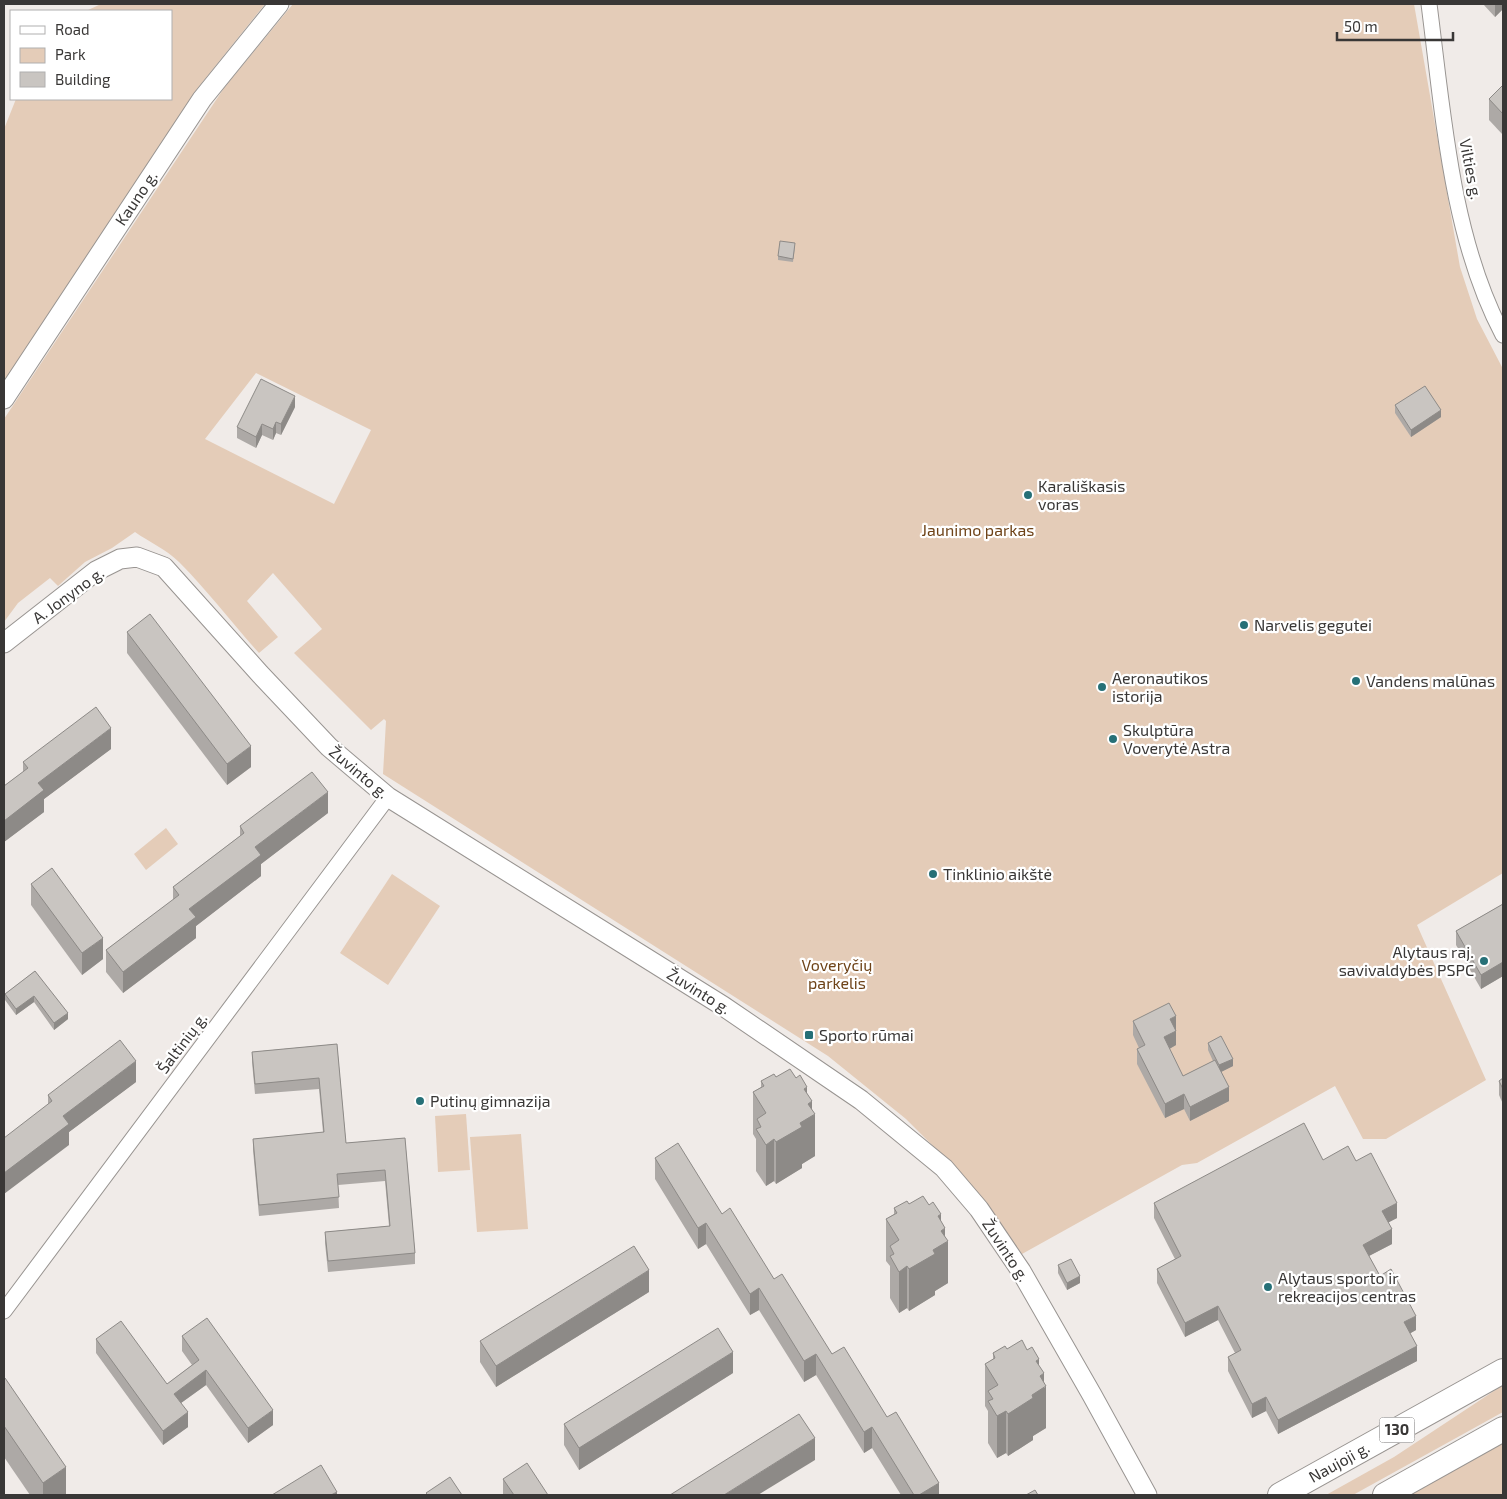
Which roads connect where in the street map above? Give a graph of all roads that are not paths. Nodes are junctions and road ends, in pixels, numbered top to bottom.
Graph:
1 (278, 4) edge
2 (1429, 4) edge
3 (1503, 335) edge
4 (4, 399) edge
5 (164, 567) joint
6 (4, 643) edge
7 (388, 797) junction
8 (4, 1312) edge
9 (1503, 1371) edge
10 (1503, 1429) edge
11 (1147, 1495) edge
12 (1280, 1495) edge
13 (1385, 1495) edge

1 - 4 street, Kauno g.
2 - 3 street, Vilties g.
5 - 6 street, A. Jonyno g.
5 - 7 street, Žuvinto g.
7 - 8 street, Šaltinių g.
7 - 11 street, Žuvinto g.
9 - 12 main road, Naujoji g. / 130
10 - 13 main road

